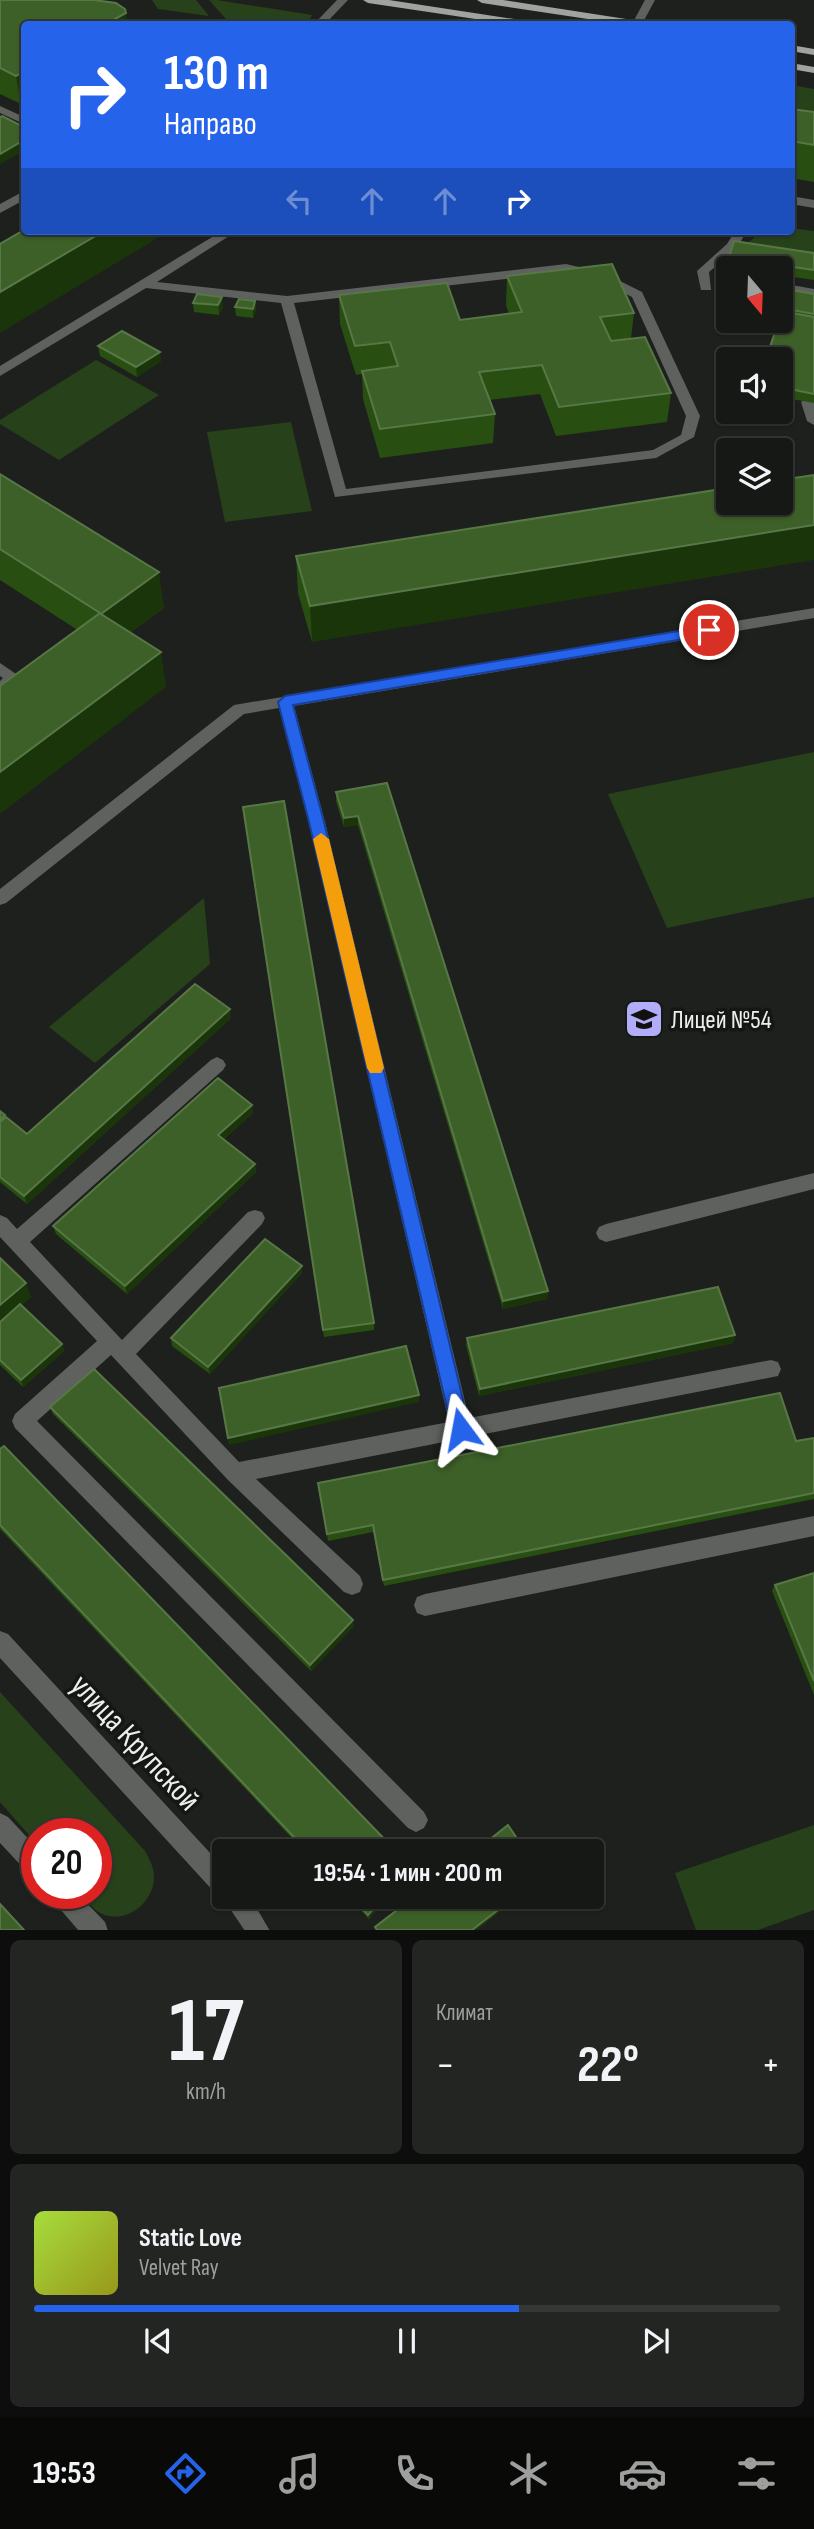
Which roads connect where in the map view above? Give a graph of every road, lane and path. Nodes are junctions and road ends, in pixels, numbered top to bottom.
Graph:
1 (343, 0) edge
2 (368, 0) edge
3 (482, 0) edge
4 (650, 0) edge
5 (321, 21) edge
6 (507, 21) edge
7 (618, 21) edge
8 (640, 21) edge
9 (795, 49) edge
10 (814, 52) edge
11 (795, 67) edge
12 (814, 70) edge
13 (3, 114) edge
14 (21, 120) edge
15 (21, 197) edge
16 (795, 201) edge
17 (814, 204) edge
18 (0, 209) edge
19 (224, 235) edge
20 (739, 235) edge
21 (143, 284) junction
22 (706, 287) dead end
23 (793, 289) edge
24 (814, 293) edge
25 (287, 300) junction
26 (0, 372) edge
27 (808, 402) edge
28 (814, 421) edge
29 (814, 613) edge
30 (0, 668) edge
31 (0, 689) edge
32 (285, 702) junction
33 (0, 898) edge
34 (217, 1065) dead end
35 (814, 1181) edge
36 (255, 1217) dead end
37 (0, 1224) edge
38 (606, 1233) dead end
39 (16, 1242) junction
40 (117, 1348) junction
41 (771, 1369) dead end
42 (461, 1429) junction
43 (234, 1473) junction
44 (814, 1525) edge
45 (352, 1584) dead end
46 (425, 1605) dead end
47 (0, 1642) edge
48 (416, 1820) dead end
49 (0, 1825) edge
50 (21, 1848) edge
51 (212, 1873) edge
52 (76, 1909) edge
53 (245, 1909) edge
54 (96, 1930) edge
55 (258, 1930) edge

1 - 5 street
2 - 6 main road
3 - 7 main road
4 - 8 street
9 - 10 main road
11 - 12 main road
13 - 14 street
15 - 18 street
16 - 17 street
19 - 21 street
20 - 22 street
21 - 25 street
21 - 26 street
23 - 24 street
25 - 25 street
27 - 28 street
29 - 32 street
30 - 31 street
32 - 33 street
32 - 42 street
34 - 39 street
35 - 38 street
36 - 40 street
37 - 39 street
39 - 40 street
40 - 43 street
40 - 48 street
41 - 42 street
42 - 43 street
43 - 45 street
44 - 46 street
47 - 51 street, улица Крупской
49 - 50 street
52 - 54 street
53 - 55 street

